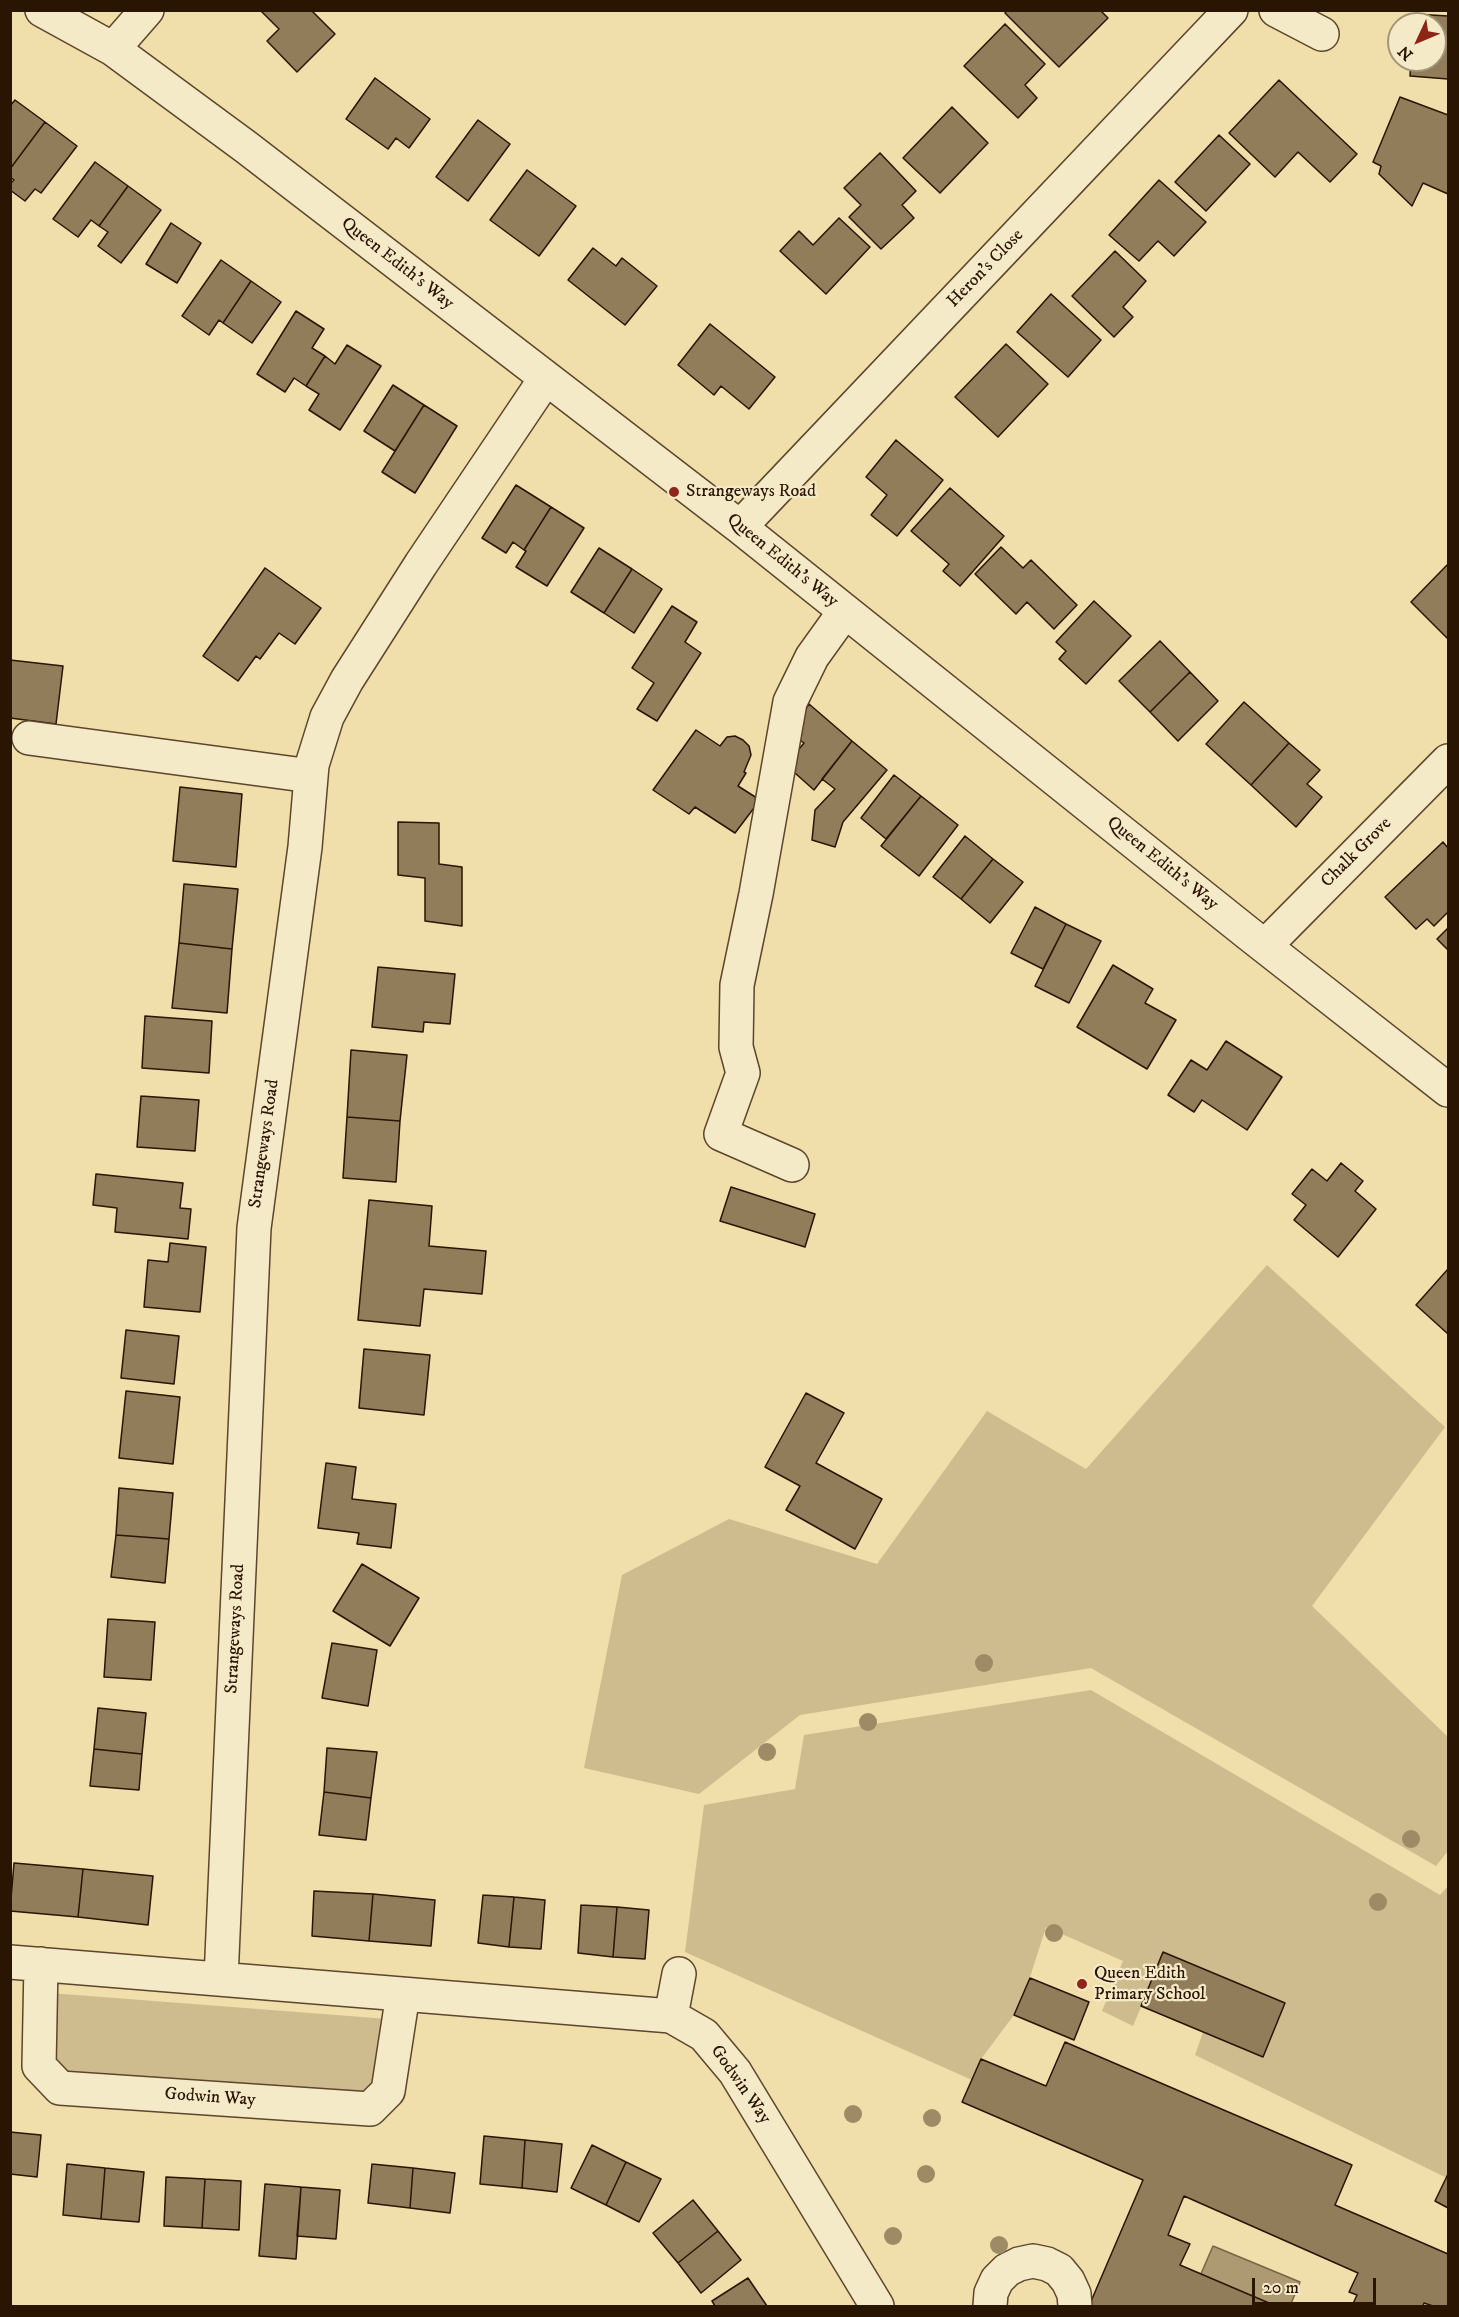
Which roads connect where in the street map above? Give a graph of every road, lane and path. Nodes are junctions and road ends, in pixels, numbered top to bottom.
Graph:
1 (42, 10) edge
2 (147, 10) edge
3 (1231, 10) edge
4 (1276, 10) edge
5 (1322, 34) dead end
6 (113, 49) junction
7 (546, 378) junction
8 (740, 526) junction
9 (845, 611) junction
10 (29, 738) dead end
11 (1449, 760) edge
12 (311, 776) junction
13 (1265, 946) junction
14 (1449, 1090) edge
15 (792, 1165) dead end
16 (26, 1963) edge
17 (679, 1974) dead end
18 (221, 1979) junction
19 (403, 1994) junction
20 (670, 2016) junction
21 (877, 2307) edge
22 (990, 2307) edge
23 (1075, 2307) edge

1 - 6 street, Queen Edith's Way
2 - 6 street
3 - 8 street, Heron's Close
4 - 5 street
6 - 7 street, Queen Edith's Way
7 - 8 street, Queen Edith's Way
7 - 12 street, Strangeways Road
8 - 9 street, Queen Edith's Way
9 - 13 street, Queen Edith's Way
9 - 15 street
10 - 12 street
11 - 13 street, Chalk Grove
12 - 18 street, Strangeways Road
13 - 14 street, Queen Edith's Way
16 - 18 street, Godwin Way
16 - 19 street, Godwin Way
17 - 20 street
18 - 19 street, Godwin Way
19 - 20 street, Godwin Way
20 - 21 street, Godwin Way
22 - 23 street

